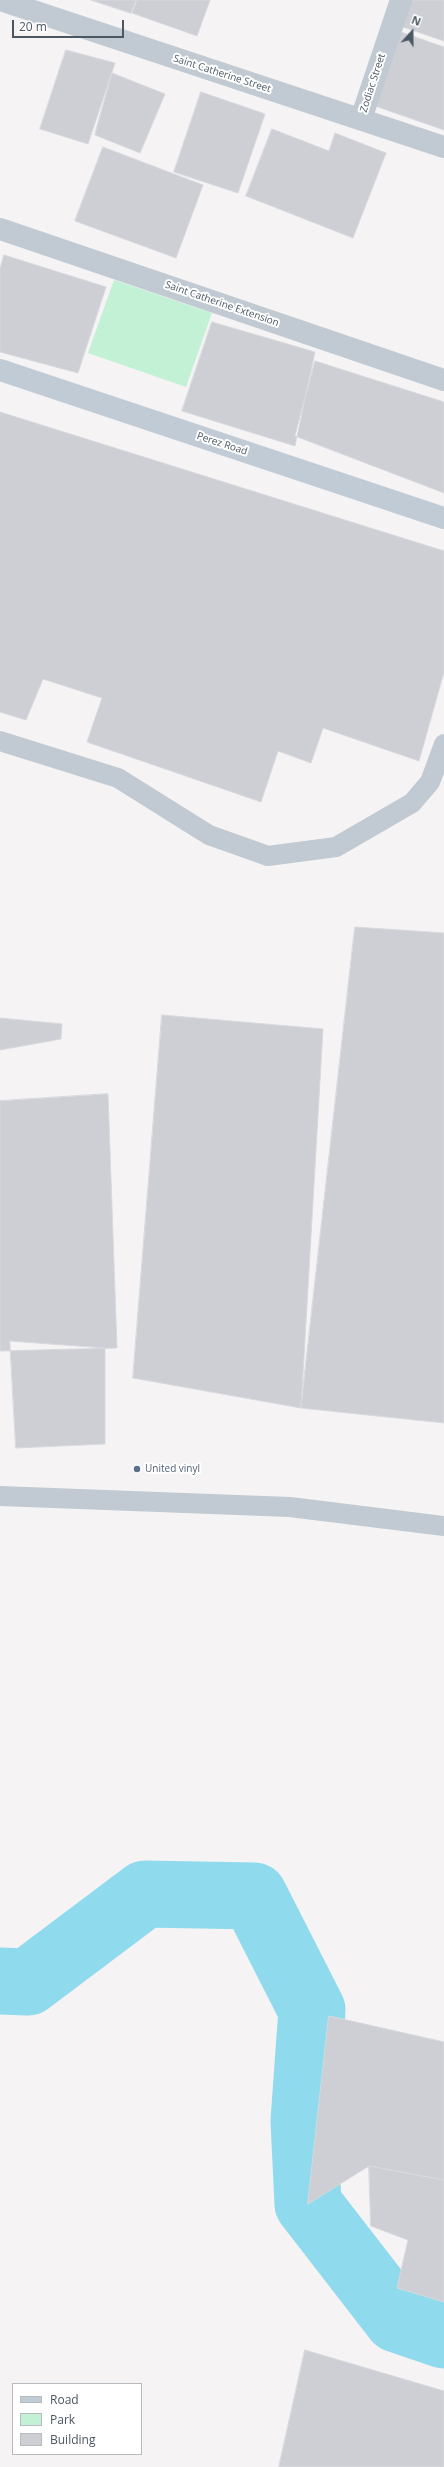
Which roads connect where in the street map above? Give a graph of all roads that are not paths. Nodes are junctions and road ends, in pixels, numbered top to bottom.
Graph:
1 (0, 0) edge
2 (401, 0) edge
3 (361, 120) junction
4 (444, 147) edge
5 (0, 229) edge
6 (0, 370) edge
7 (444, 380) edge
8 (444, 518) edge
9 (0, 741) edge
10 (444, 744) edge
11 (0, 1496) edge
12 (444, 1526) edge

1 - 3 street, Saint Catherine Street
2 - 3 street, Zodiac Street
3 - 4 street, Saint Catherine Street
5 - 7 street, Saint Catherine Extension
6 - 8 street, Perez Road
9 - 10 lane
11 - 12 lane

